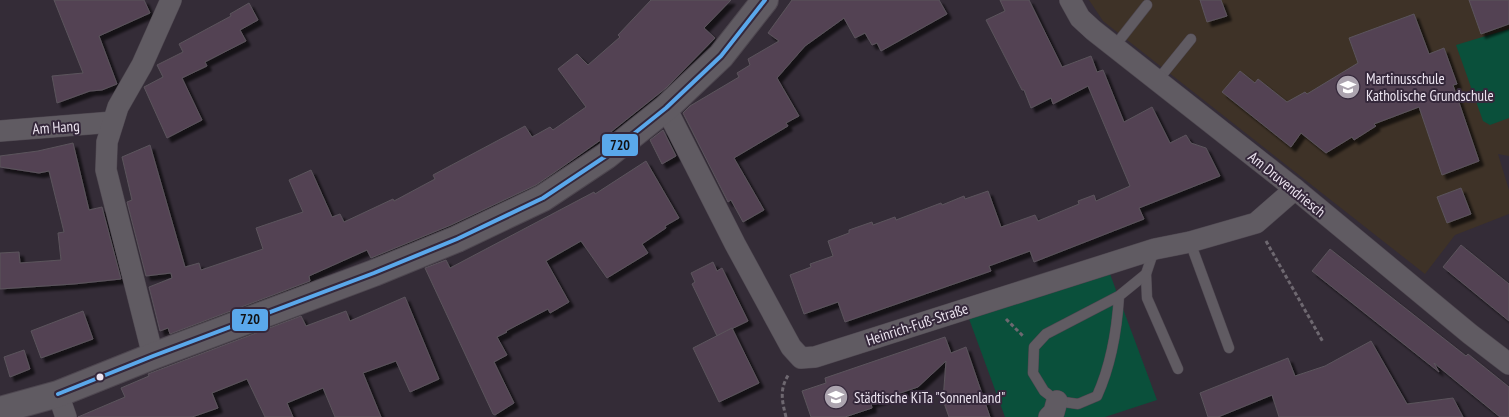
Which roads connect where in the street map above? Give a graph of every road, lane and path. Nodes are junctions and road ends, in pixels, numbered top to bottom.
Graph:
1 (171, 0) edge
2 (765, 0) edge
3 (1070, 0) edge
4 (1147, 5) dead end
5 (1191, 39) dead end
6 (1114, 47) junction
7 (1157, 81) junction
8 (666, 108) junction
9 (113, 122) junction
10 (0, 131) edge
11 (1295, 190) junction
12 (1256, 223) junction
13 (1190, 242) junction
14 (1155, 249) junction
15 (1146, 274) junction
16 (1119, 296) junction
17 (988, 301) junction
18 (1323, 342) dead end
19 (1034, 347) junction
20 (1229, 348) dead end
21 (153, 356) junction
22 (801, 358) junction
23 (1509, 364) edge
24 (1178, 369) dead end
25 (62, 406) edge
26 (1053, 409) edge
27 (0, 410) edge
28 (786, 417) edge

1 - 9 street
2 - 8 street
3 - 6 street, Am Druvendriesch
4 - 6 lane
5 - 7 lane
6 - 7 street, Am Druvendriesch
7 - 11 street, Am Druvendriesch
8 - 21 street
8 - 22 street
9 - 10 street, Am Hang
9 - 21 street
11 - 12 street, Heinrich-Fuß-Straße
11 - 23 street, Am Druvendriesch
12 - 13 street, Heinrich-Fuß-Straße
12 - 18 path
13 - 14 street, Heinrich-Fuß-Straße
13 - 20 lane
14 - 15 lane
14 - 17 street, Heinrich-Fuß-Straße
15 - 16 lane
15 - 24 lane
16 - 19 lane
16 - 26 lane
17 - 19 path
17 - 22 street, Heinrich-Fuß-Straße
19 - 26 lane
21 - 25 street
22 - 28 path
25 - 27 street

